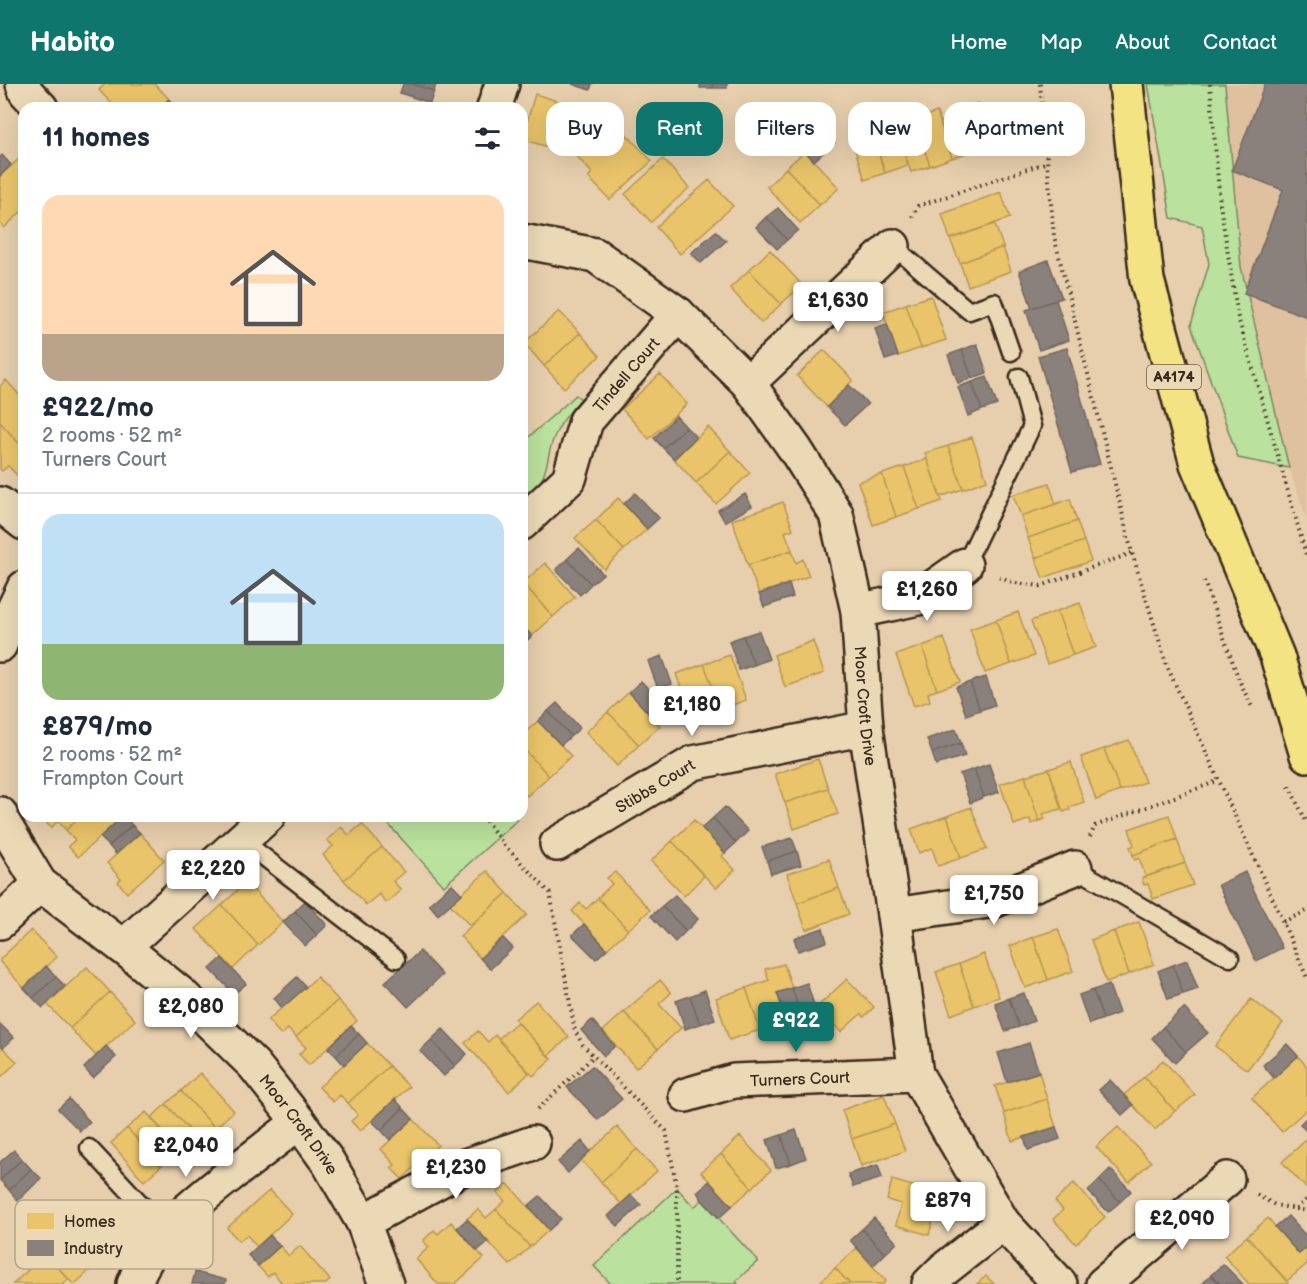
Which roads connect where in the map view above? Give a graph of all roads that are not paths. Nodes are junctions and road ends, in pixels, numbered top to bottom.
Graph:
1 (23, 84) edge
2 (502, 84) edge
3 (1126, 84) edge
4 (35, 102) edge
5 (496, 102) edge
6 (528, 242) edge
7 (893, 246) joint
8 (678, 314) junction
9 (1011, 352) dead end
10 (1018, 377) dead end
11 (748, 383) junction
12 (0, 504) edge
13 (528, 518) edge
14 (18, 519) edge
15 (965, 565) joint
16 (18, 600) edge
17 (858, 611) junction
18 (0, 645) edge
19 (1277, 656) junction
20 (1307, 704) edge
21 (866, 728) junction
22 (1307, 755) edge
23 (0, 814) edge
24 (262, 822) edge
25 (242, 840) junction
26 (557, 844) dead end
27 (1075, 868) joint
28 (40, 884) junction
29 (894, 915) junction
30 (0, 922) edge
31 (123, 947) junction
32 (396, 958) dead end
33 (1230, 958) dead end
34 (916, 1074) junction
35 (686, 1095) dead end
36 (299, 1122) junction
37 (532, 1129) road end
38 (89, 1148) dead end
39 (1227, 1179) road end
40 (137, 1200) edge
41 (198, 1200) edge
42 (363, 1222) junction
43 (1003, 1223) junction
44 (141, 1269) edge
45 (134, 1284) edge
46 (386, 1284) edge
47 (929, 1284) edge
48 (1060, 1284) edge
49 (1103, 1284) edge

1 - 4 street
2 - 5 street
3 - 19 main road, A4174
6 - 8 street, Moor Croft Drive
7 - 9 lane
7 - 11 street
8 - 11 street, Moor Croft Drive
8 - 13 street, Tindell Court
10 - 15 lane
11 - 17 street, Moor Croft Drive
12 - 14 street
15 - 17 street
16 - 18 street
17 - 21 street, Moor Croft Drive
19 - 20 main road, A4174
19 - 22 main road, A4174
21 - 26 street, Stibbs Court
21 - 29 street, Moor Croft Drive
23 - 28 street, Moor Croft Drive
24 - 25 street
25 - 31 street
25 - 32 lane
27 - 29 street
27 - 33 lane
28 - 30 street
28 - 31 street, Moor Croft Drive
29 - 34 street, Moor Croft Drive
31 - 36 street, Moor Croft Drive
34 - 35 street, Turners Court
34 - 43 street, Moor Croft Drive
36 - 41 street
36 - 42 street, Moor Croft Drive
37 - 42 street
38 - 40 lane
39 - 49 street
42 - 46 street, Moor Croft Drive
43 - 47 street
43 - 48 street, Moor Croft Drive
44 - 45 street

